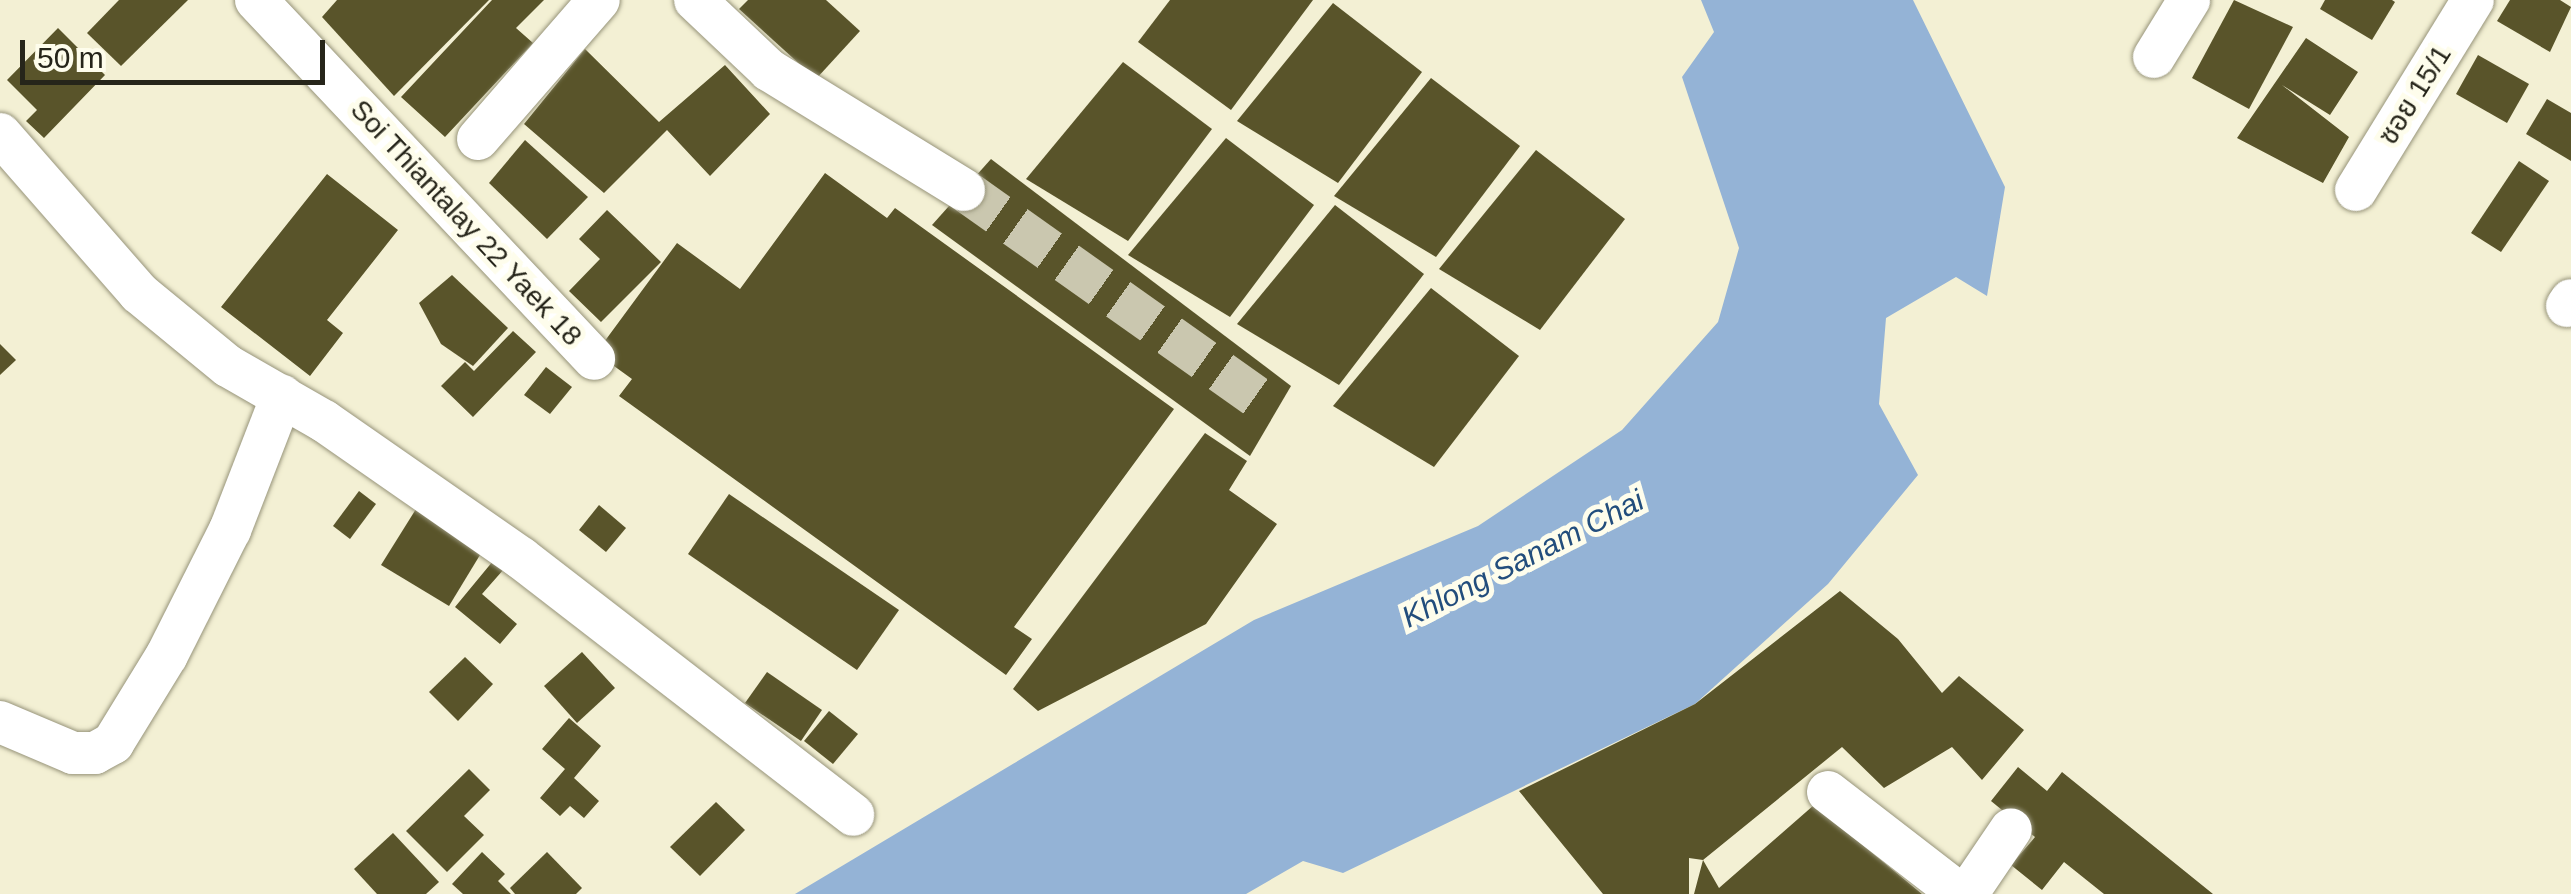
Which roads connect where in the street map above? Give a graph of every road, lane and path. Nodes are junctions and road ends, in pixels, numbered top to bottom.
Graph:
1 (256, 0) edge
2 (600, 0) edge
3 (695, 0) edge
4 (2189, 0) edge
5 (2473, 0) edge
6 (2154, 57) dead end
7 (0, 134) edge
8 (478, 139) dead end
9 (964, 190) tunnel mouth
10 (2356, 190) dead end
11 (594, 358) dead end
12 (282, 396) junction
13 (0, 722) edge
14 (1828, 792) dead end
15 (853, 815) dead end
16 (2011, 828) dead end
17 (1964, 894) edge

1 - 11 street, Soi Thiantalay 22 Yaek 18
2 - 8 street
3 - 9 street
4 - 6 street
5 - 10 street, ซอย 15/1
7 - 12 street
12 - 13 street
12 - 15 street
14 - 17 street
16 - 17 street

